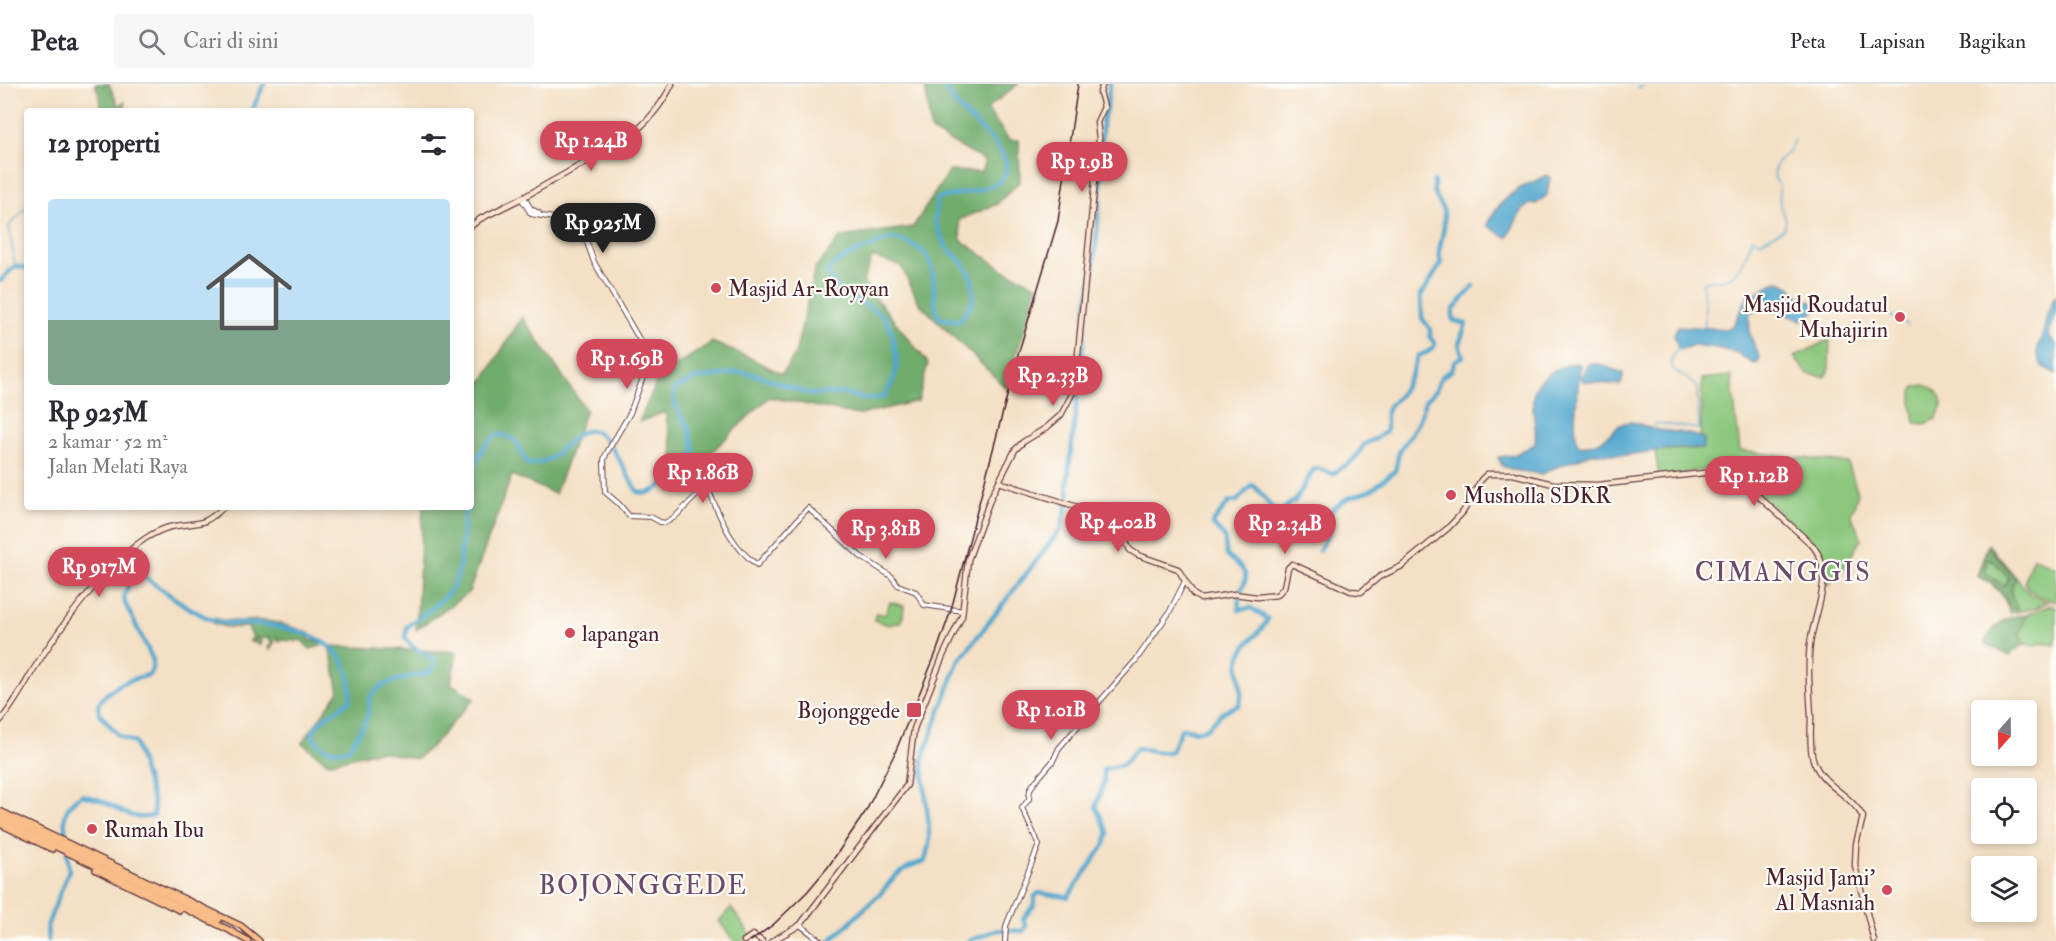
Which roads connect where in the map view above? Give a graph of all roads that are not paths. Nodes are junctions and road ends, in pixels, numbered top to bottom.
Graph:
1 (672, 84) edge
2 (1103, 84) edge
3 (523, 198) junction
4 (474, 224) edge
5 (999, 482) junction
6 (220, 510) edge
7 (1185, 580) junction
8 (963, 612) junction
9 (0, 721) edge
10 (0, 817) edge
11 (81, 857) junction
12 (193, 910) junction
13 (800, 925) junction
14 (230, 928) junction
15 (243, 941) edge
16 (248, 941) edge
17 (254, 941) edge
18 (259, 941) edge
19 (744, 941) edge
20 (762, 941) edge
21 (772, 941) edge
22 (821, 941) edge
23 (1005, 941) edge
24 (1874, 941) edge

1 - 3 main road
2 - 5 main road
3 - 4 main road
3 - 8 street
5 - 7 main road
5 - 8 main road
6 - 9 main road
7 - 23 street
7 - 24 main road
8 - 13 main road
10 - 11 main road
11 - 12 main road
11 - 12 main road
12 - 14 main road
12 - 15 main road
12 - 18 main road
13 - 21 main road
13 - 22 street
14 - 16 main road
14 - 17 main road
19 - 20 main road

